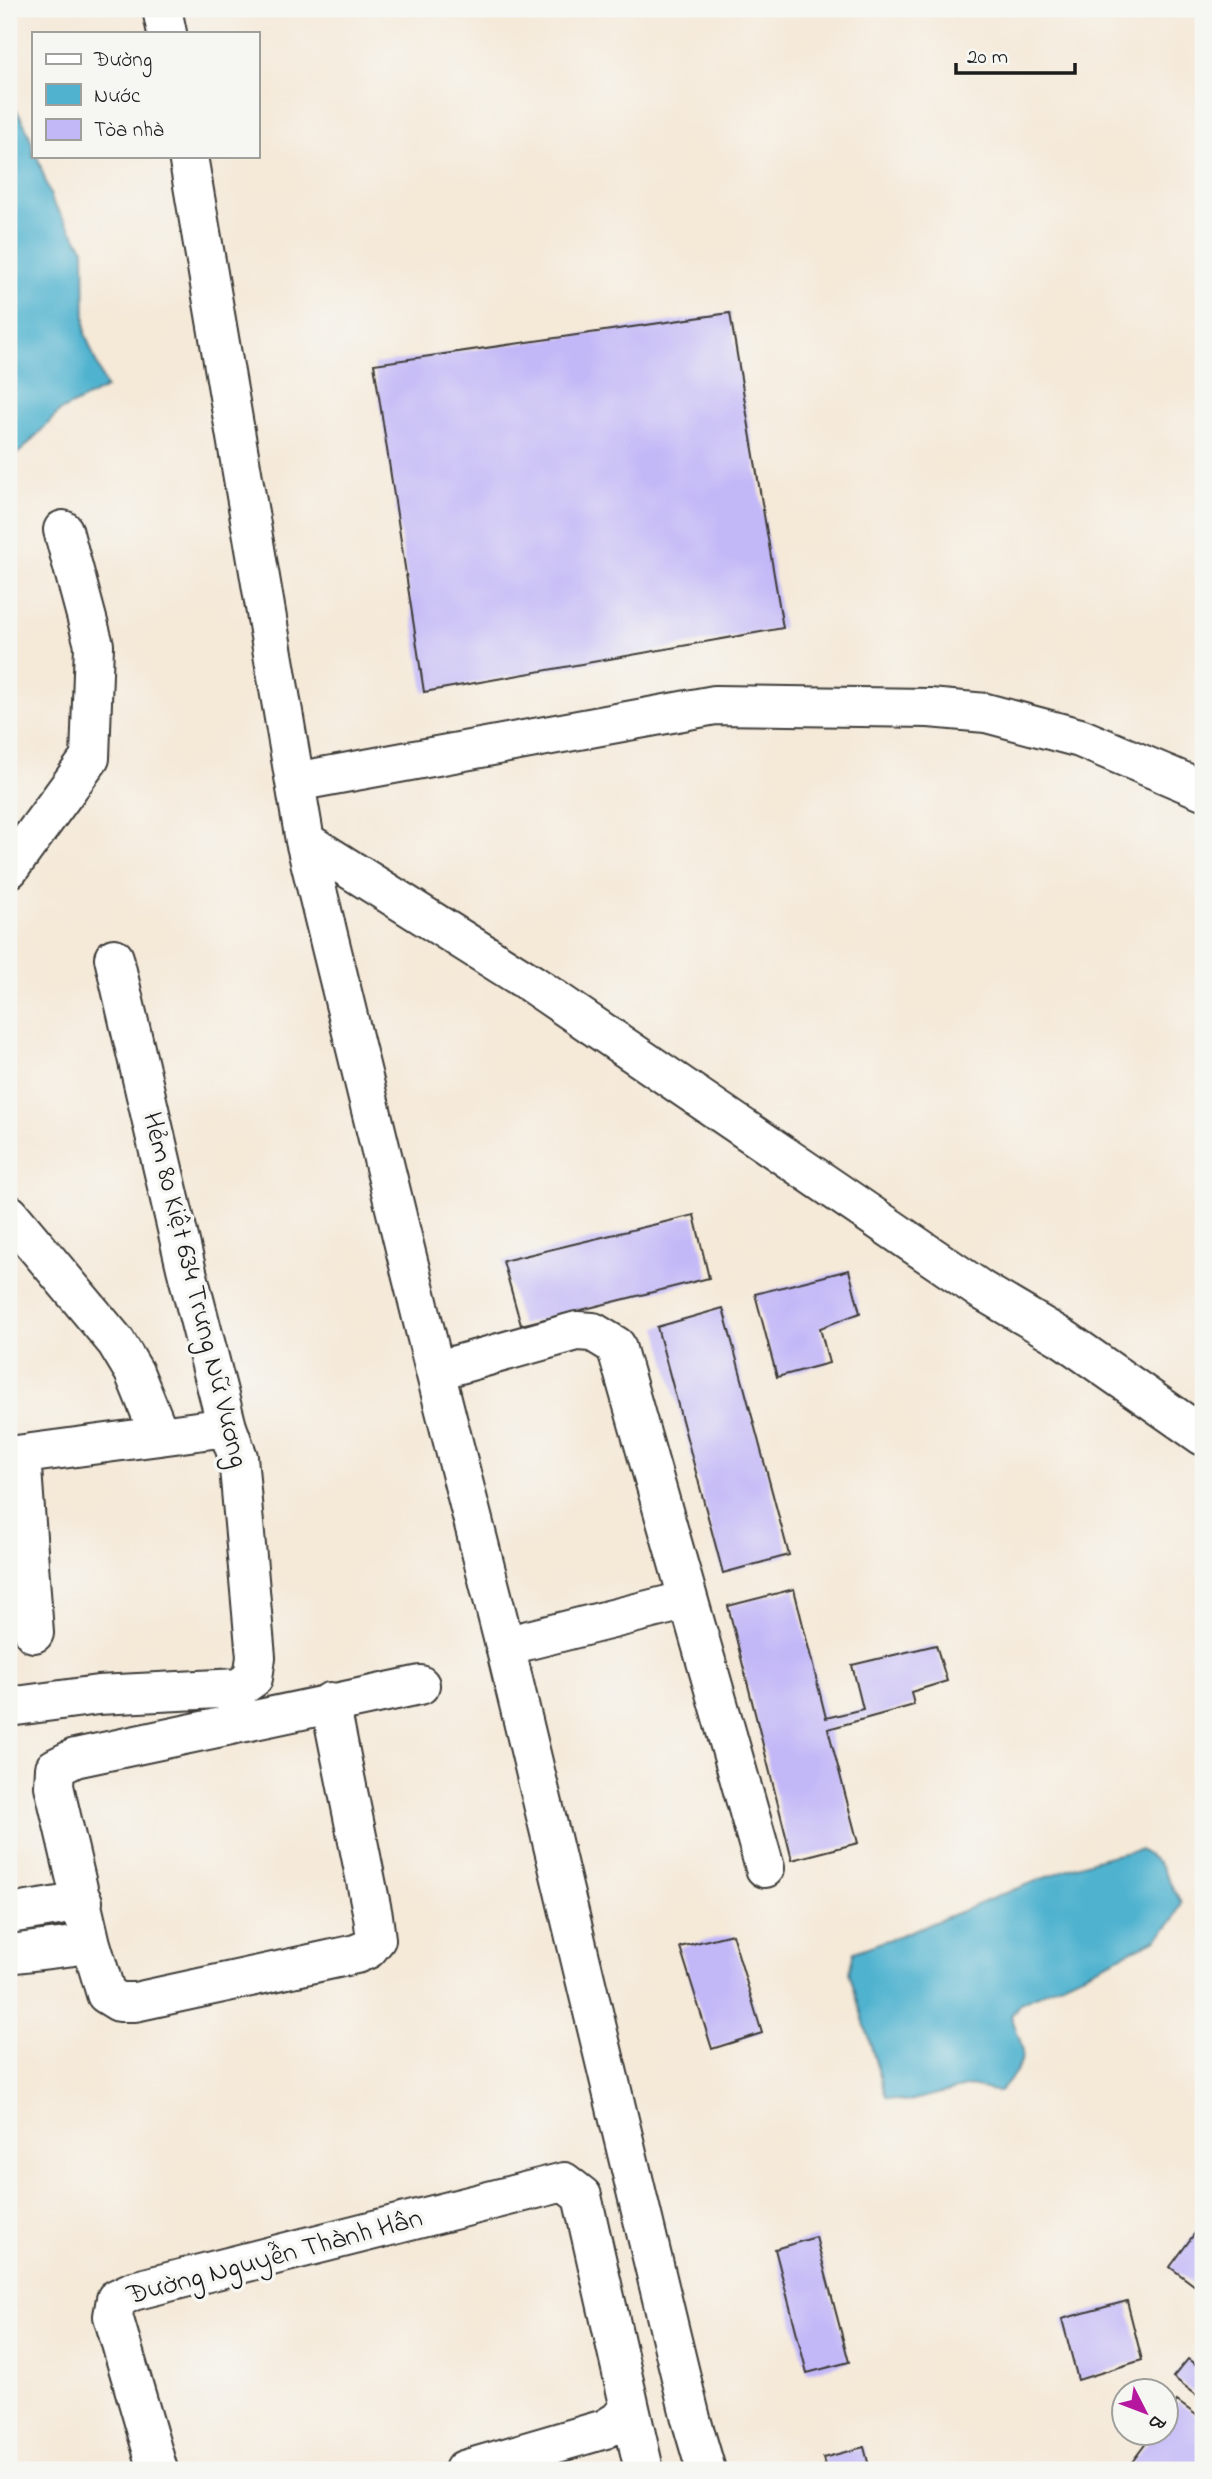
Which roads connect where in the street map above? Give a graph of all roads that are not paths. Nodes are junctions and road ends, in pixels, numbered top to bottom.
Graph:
1 (162, 9) edge
2 (167, 32) edge
3 (188, 158) edge
4 (63, 530) dead end
5 (295, 782) junction
6 (1203, 790) edge
7 (305, 841) junction
8 (9, 869) edge
9 (114, 958) dead end
10 (9, 1213) edge
11 (435, 1371) junction
12 (227, 1427) junction
13 (160, 1436) junction
14 (1203, 1436) edge
15 (15, 1455) edge
16 (688, 1600) junction
17 (34, 1633) dead end
18 (505, 1646) junction
19 (420, 1685) dead end
20 (330, 1702) junction
21 (9, 1707) edge
22 (765, 1868) dead end
23 (83, 1902) junction
24 (9, 1914) edge
25 (91, 1944) junction
26 (9, 1954) edge
27 (629, 2408) junction
28 (158, 2470) edge
29 (464, 2470) edge
30 (644, 2470) edge
31 (706, 2470) edge

1 - 2 street
3 - 5 street
4 - 8 street
5 - 6 street
5 - 7 street
7 - 11 street
7 - 14 street
9 - 12 street, Hẻm 80 Kiệt 634 Trưng Nữ Vương
10 - 13 street
11 - 16 street
11 - 18 street
12 - 13 street
12 - 21 street, Hẻm 80 Kiệt 634 Trưng Nữ Vương
13 - 15 street
15 - 17 street
16 - 18 street
16 - 22 street
18 - 31 street
19 - 20 street
20 - 23 street
20 - 25 street
23 - 24 street
23 - 25 street
25 - 26 street
27 - 28 street, Đường Nguyễn Thành Hân
27 - 29 street
27 - 30 street

